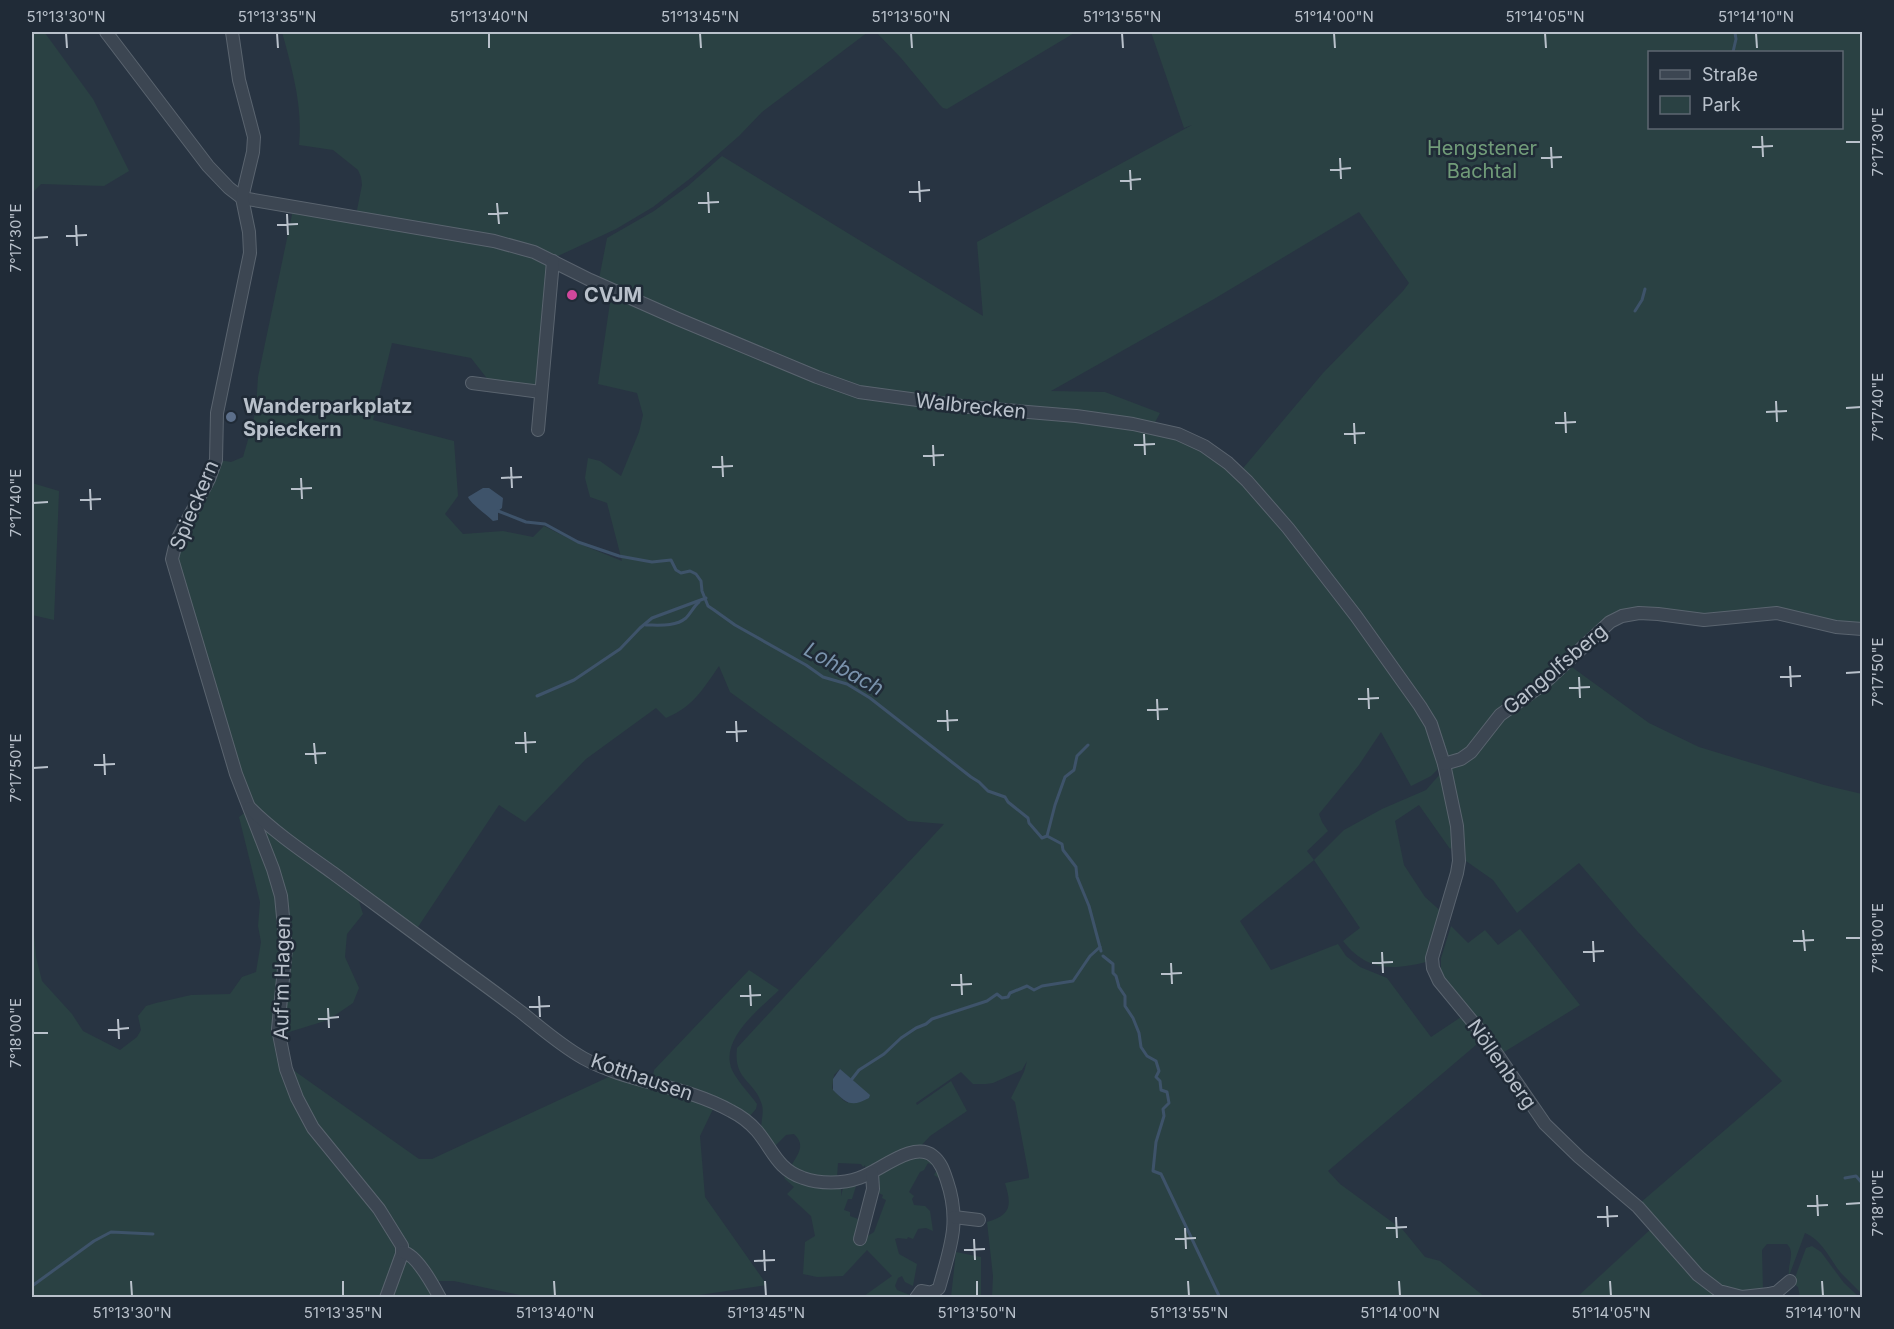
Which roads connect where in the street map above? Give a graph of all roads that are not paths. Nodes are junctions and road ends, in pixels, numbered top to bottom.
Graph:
1 (106, 32) edge
2 (232, 32) edge
3 (242, 198) junction
4 (553, 261) junction
5 (472, 382) dead end
6 (541, 392) junction
7 (538, 430) dead end
8 (1863, 629) edge
9 (1420, 706) joint
10 (1444, 764) junction
11 (247, 805) junction
12 (872, 1173) junction
13 (954, 1217) junction
14 (979, 1220) dead end
15 (860, 1239) dead end
16 (403, 1252) junction
17 (1790, 1281) dead end
18 (942, 1293) edge
19 (386, 1298) edge
20 (440, 1298) edge
21 (916, 1298) edge

1 - 3 street
2 - 3 street, Spieckern
3 - 4 street, Walbrecken
3 - 11 street, Spieckern
4 - 6 street
4 - 9 street, Walbrecken
5 - 6 street
6 - 7 street
8 - 10 street, Gangolfsberg
9 - 10 street, Nöllenberg
10 - 17 street, Nöllenberg
11 - 12 street, Kotthausen
11 - 16 street, Auf'm Hagen
12 - 13 street, Kotthausen
12 - 15 street
13 - 14 street
13 - 18 street, Kotthausen
16 - 19 street
16 - 20 street, Auf'm Hagen
18 - 21 street, Kotthausen

